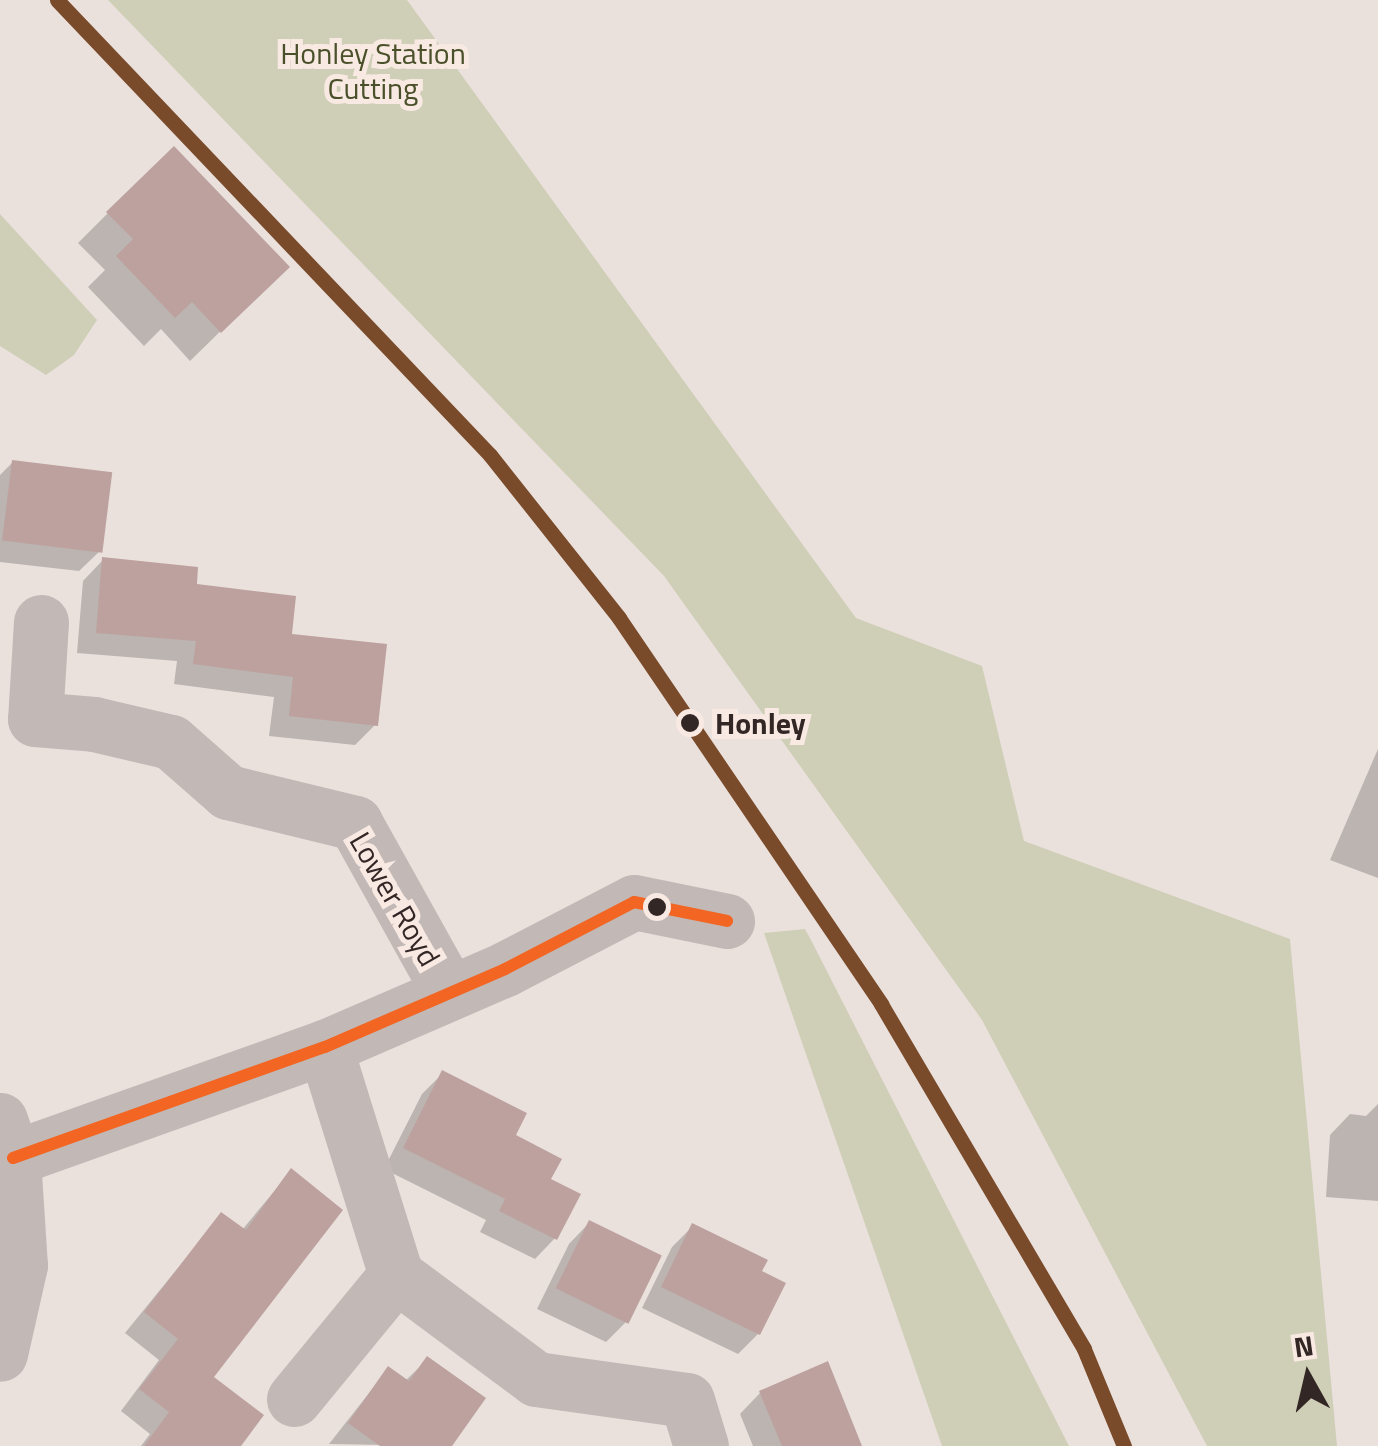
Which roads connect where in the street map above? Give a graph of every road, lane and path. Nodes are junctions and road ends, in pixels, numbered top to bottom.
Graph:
1 (42, 622) dead end
2 (727, 921) dead end
3 (449, 992) junction
4 (325, 1047) junction
5 (6, 1139) edge
6 (396, 1275) junction
7 (0, 1354) edge
8 (294, 1399) dead end
9 (701, 1446) edge

1 - 3 street, Lower Royd
2 - 3 street
3 - 4 street
4 - 5 street
4 - 6 street
5 - 7 street
6 - 8 street
6 - 9 street

